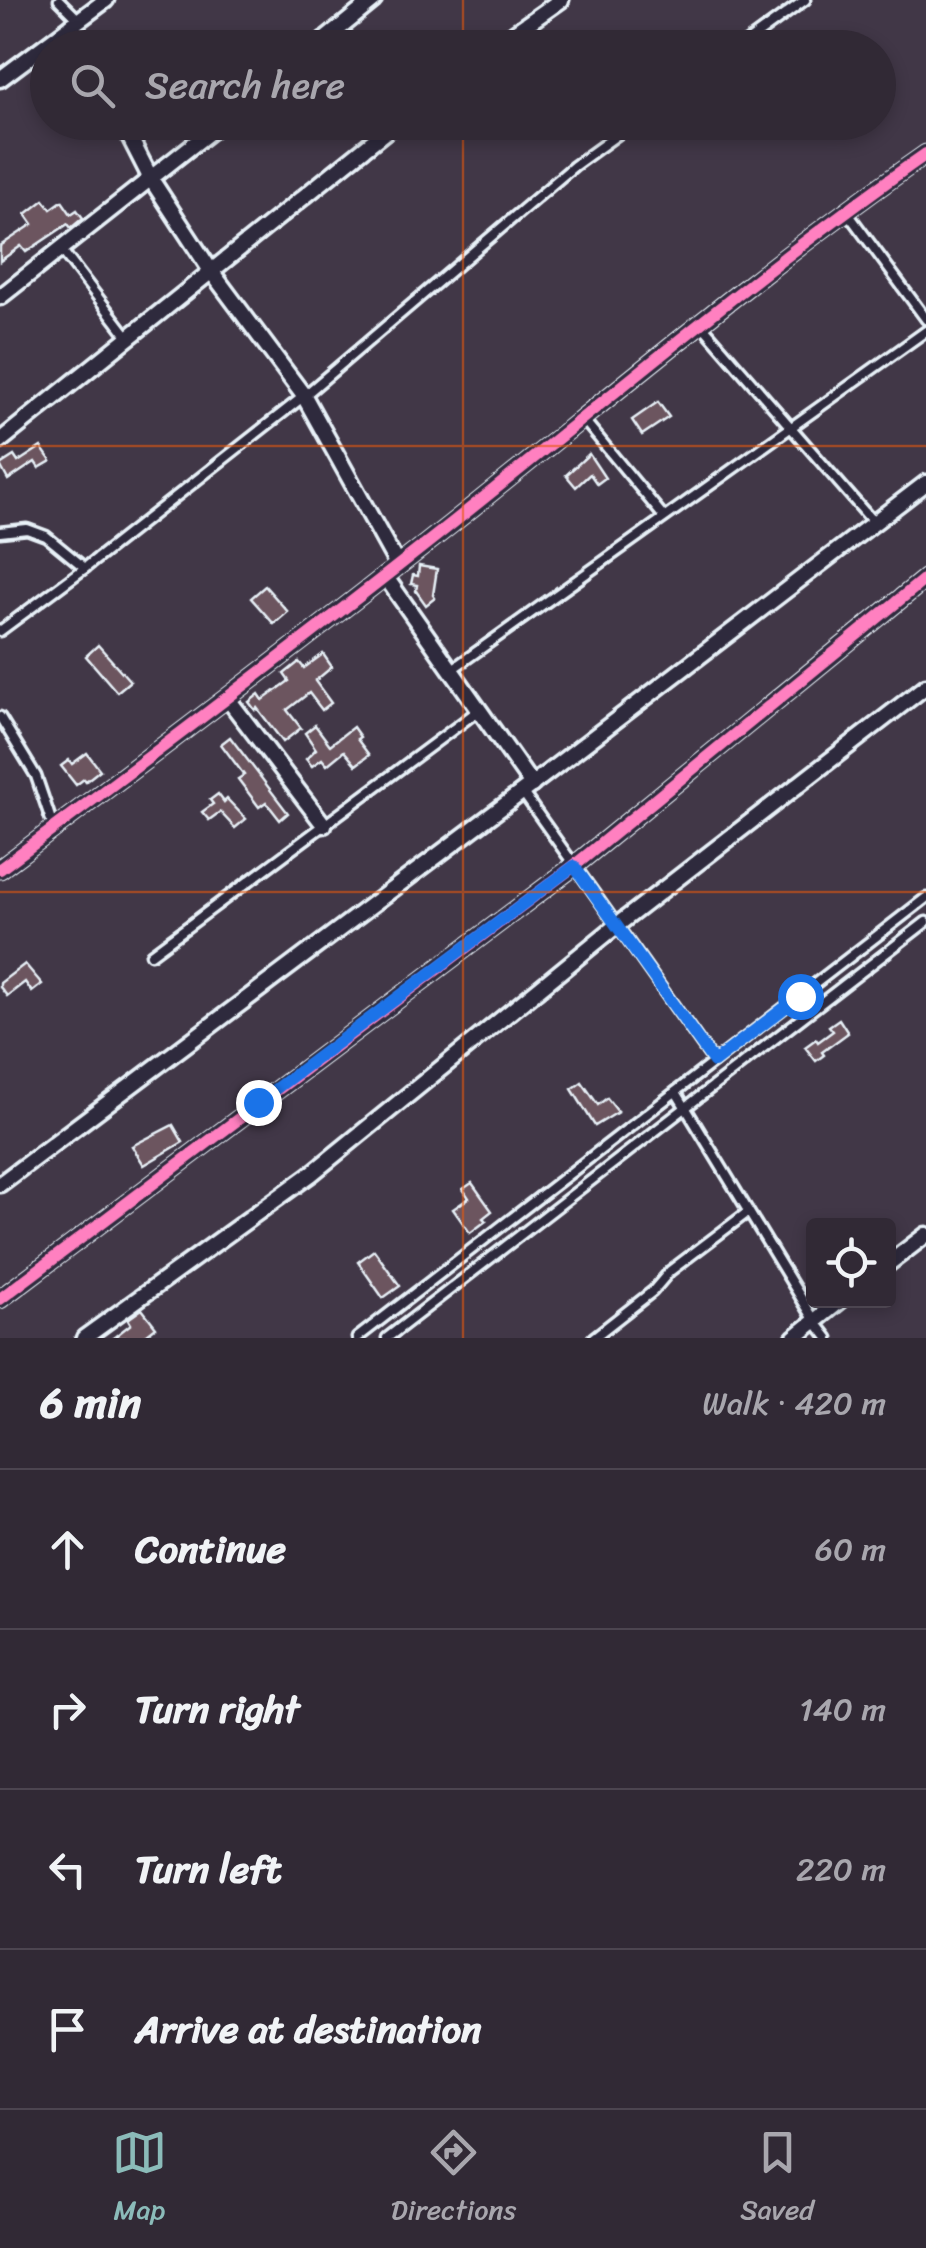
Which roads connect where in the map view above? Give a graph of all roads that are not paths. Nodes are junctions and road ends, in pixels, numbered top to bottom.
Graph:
1 (59, 0) edge
2 (106, 0) edge
3 (374, 0) edge
4 (561, 0) edge
5 (804, 0) edge
6 (75, 22) junction
7 (64, 30) edge
8 (77, 30) edge
9 (337, 30) edge
10 (518, 30) edge
11 (764, 30) edge
12 (30, 56) edge
13 (0, 79) edge
14 (131, 140) edge
15 (200, 140) edge
16 (375, 140) edge
17 (610, 140) edge
18 (926, 154) edge
19 (151, 179) junction
20 (846, 212) junction
21 (60, 248) junction
22 (211, 271) junction
23 (0, 297) edge
24 (926, 319) edge
25 (702, 324) junction
26 (926, 331) edge
27 (129, 338) junction
28 (304, 396) junction
29 (583, 419) junction
30 (791, 427) junction
31 (0, 441) edge
32 (926, 483) edge
33 (664, 518) junction
34 (874, 523) junction
35 (3, 534) edge
36 (398, 566) junction
37 (85, 568) junction
38 (384, 576) junction
39 (926, 578) edge
40 (0, 631) edge
41 (451, 670) junction
42 (926, 686) edge
43 (228, 699) junction
44 (479, 710) junction
45 (0, 717) edge
46 (527, 788) junction
47 (324, 825) junction
48 (54, 829) junction
49 (574, 866) junction
50 (0, 869) edge
51 (926, 898) edge
52 (926, 922) edge
53 (616, 926) junction
54 (151, 954) dead end
55 (800, 996) junction
56 (810, 1012) junction
57 (714, 1062) junction
58 (676, 1092) junction
59 (686, 1107) junction
60 (605, 1146) junction
61 (615, 1162) junction
62 (0, 1184) edge
63 (748, 1212) junction
64 (926, 1234) edge
65 (474, 1248) junction
66 (896, 1258) edge
67 (484, 1263) junction
68 (0, 1299) edge
69 (832, 1308) edge
70 (393, 1310) junction
71 (815, 1321) junction
72 (404, 1326) junction
73 (84, 1338) edge
74 (358, 1338) edge
75 (387, 1338) edge
76 (593, 1338) edge
77 (794, 1338) edge
78 (828, 1338) edge

1 - 6 lane
2 - 6 street
3 - 9 street
4 - 10 street
5 - 11 lane
6 - 7 street
6 - 8 street
12 - 13 street
14 - 19 street
15 - 19 street
16 - 22 street
17 - 28 lane
18 - 20 street
19 - 21 street
19 - 22 street
20 - 24 lane
20 - 25 street
21 - 23 street
21 - 27 lane
22 - 27 street
22 - 28 street
25 - 29 street
25 - 30 lane
26 - 30 lane
27 - 31 street
28 - 36 street
28 - 37 lane
29 - 33 lane
29 - 36 street
30 - 33 lane
30 - 34 lane
32 - 34 street
33 - 41 lane
34 - 46 street
35 - 37 lane
36 - 38 street
37 - 40 lane
38 - 41 street
38 - 43 street
39 - 49 street
41 - 44 street
42 - 53 street
43 - 47 street
43 - 48 street
44 - 46 street
44 - 47 lane
45 - 48 lane
46 - 49 lane
46 - 62 street
47 - 54 lane
48 - 50 street
49 - 53 lane
49 - 68 street
51 - 55 lane
52 - 56 lane
53 - 57 lane
53 - 73 street
55 - 56 lane
55 - 57 lane
56 - 59 lane
57 - 58 lane
58 - 59 lane
58 - 60 lane
59 - 61 lane
59 - 63 lane
60 - 61 lane
60 - 65 lane
61 - 67 lane
63 - 71 lane
63 - 76 lane
64 - 66 street
65 - 67 lane
65 - 70 lane
67 - 72 lane
69 - 71 street
70 - 72 lane
70 - 74 lane
71 - 77 street
71 - 78 lane
72 - 75 lane

